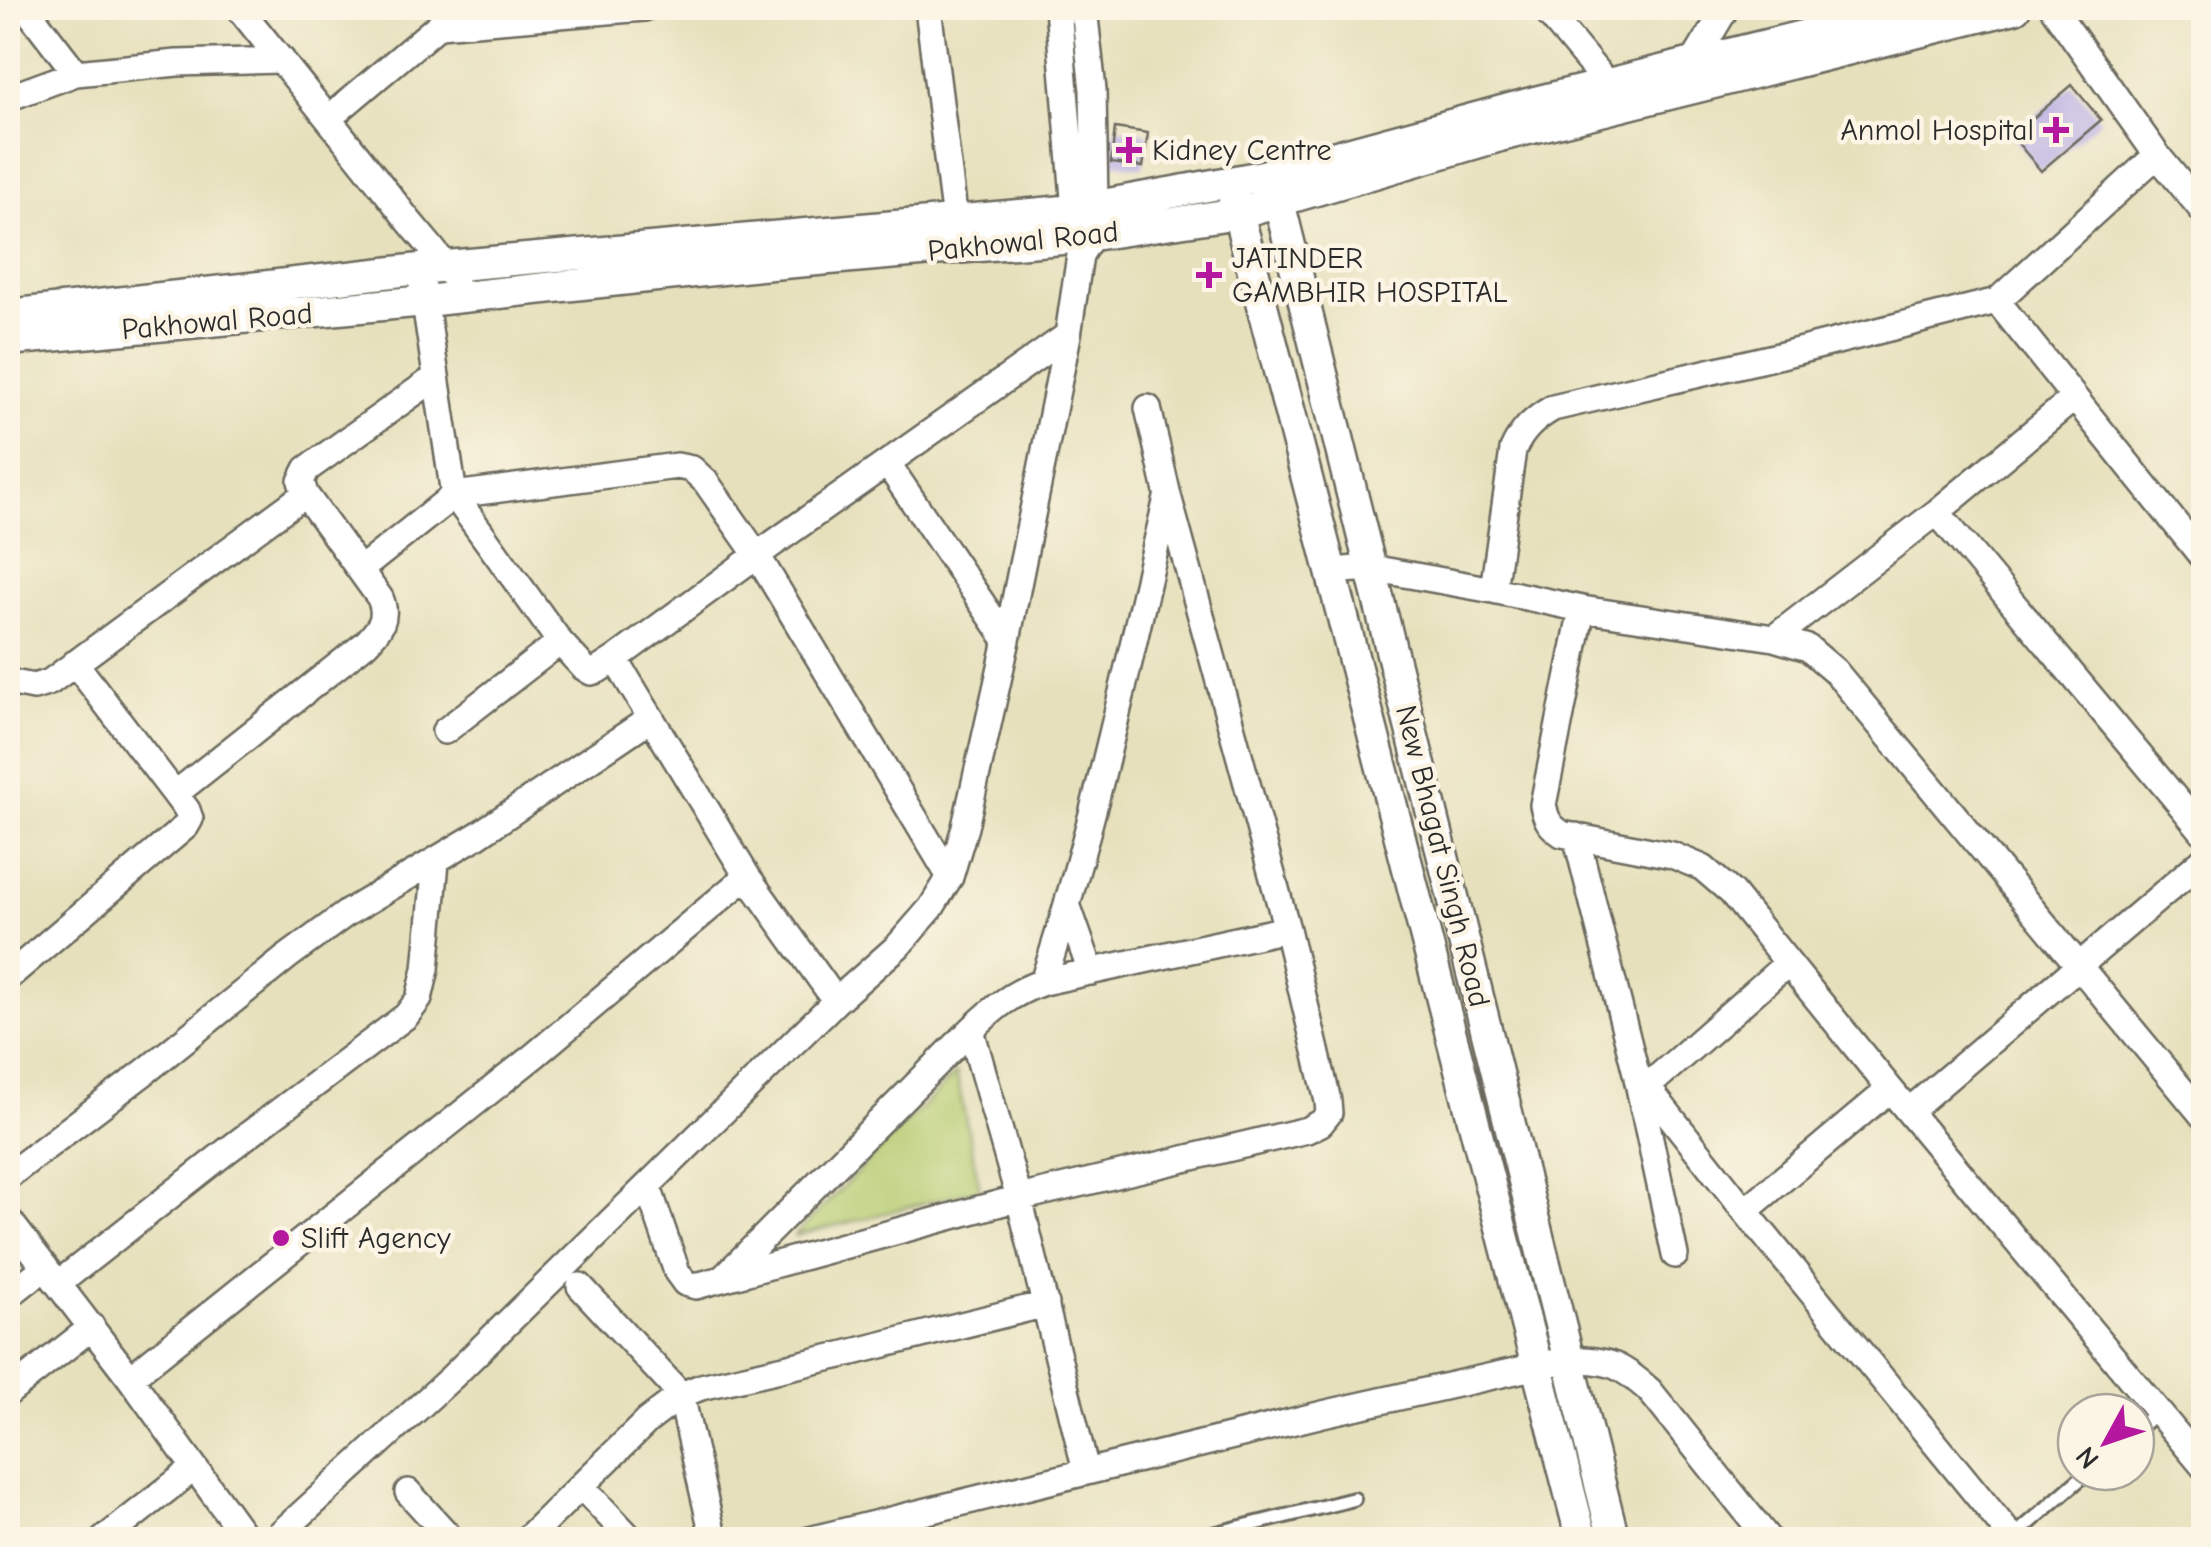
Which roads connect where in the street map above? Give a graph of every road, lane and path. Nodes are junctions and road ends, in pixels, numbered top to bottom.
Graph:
1 (26, 8) edge
2 (239, 8) edge
3 (460, 8) edge
4 (644, 8) edge
5 (928, 8) edge
6 (1058, 8) edge
7 (1084, 8) edge
8 (1544, 8) edge
9 (1726, 8) edge
10 (1916, 8) edge
11 (2015, 8) edge
12 (2053, 8) edge
13 (439, 25) junction
14 (282, 60) junction
15 (1693, 62) junction
16 (76, 73) junction
17 (1607, 84) junction
18 (8, 98) edge
19 (328, 118) junction
20 (2156, 155) junction
21 (1230, 182) junction
22 (1275, 188) junction
23 (2204, 212) edge
24 (1238, 213) junction
25 (955, 221) junction
26 (1083, 229) junction
27 (433, 267) junction
28 (466, 297) junction
29 (1997, 301) junction
30 (425, 302) junction
31 (8, 315) edge
32 (1068, 334) junction
33 (8, 340) edge
34 (436, 377) junction
35 (2074, 398) junction
36 (1148, 408) dead end
37 (886, 463) junction
38 (304, 494) junction
39 (454, 494) junction
40 (1168, 496) junction
41 (1936, 512) junction
42 (757, 555) junction
43 (2204, 558) edge
44 (1371, 568) junction
45 (360, 570) junction
46 (1331, 572) junction
47 (1493, 590) junction
48 (1582, 610) junction
49 (1774, 638) junction
50 (1007, 640) junction
51 (560, 642) junction
52 (615, 659) junction
53 (75, 663) junction
54 (8, 682) edge
55 (651, 718) junction
56 (446, 731) dead end
57 (175, 794) junction
58 (2204, 833) edge
59 (1576, 836) junction
60 (2204, 858) edge
61 (436, 862) junction
62 (748, 876) junction
63 (950, 877) junction
64 (1068, 907) junction
65 (1287, 930) junction
66 (1788, 963) junction
67 (2079, 964) junction
68 (1090, 972) junction
69 (8, 977) edge
70 (1044, 982) junction
71 (836, 1001) junction
72 (971, 1030) junction
73 (1642, 1080) junction
74 (1890, 1089) junction
75 (1909, 1111) junction
76 (2204, 1117) edge
77 (8, 1176) edge
78 (648, 1187) junction
79 (1018, 1198) junction
80 (1745, 1210) junction
81 (8, 1219) edge
82 (1676, 1255) dead end
83 (52, 1275) junction
84 (725, 1276) junction
85 (580, 1286) dead end
86 (8, 1296) edge
87 (1046, 1304) junction
88 (92, 1327) junction
89 (1569, 1359) junction
90 (1537, 1366) junction
91 (130, 1378) junction
92 (8, 1393) edge
93 (682, 1394) junction
94 (2158, 1411) joint
95 (2204, 1467) edge
96 (194, 1468) junction
97 (1086, 1471) junction
98 (581, 1486) junction
99 (408, 1492) dead end
100 (2065, 1492) edge
101 (1354, 1499) dead end
102 (1737, 1502) junction
103 (707, 1538) edge
104 (2012, 1539) edge
105 (103, 1540) edge
106 (247, 1540) edge
107 (273, 1540) edge
108 (452, 1540) edge
109 (526, 1540) edge
110 (632, 1540) edge
111 (809, 1540) edge
112 (1189, 1540) edge
113 (1582, 1540) edge
114 (1614, 1540) edge
115 (1746, 1540) edge
116 (1768, 1540) edge

1 - 16 street
2 - 14 street
3 - 13 street
4 - 13 street
5 - 25 street
6 - 26 street
7 - 26 street
8 - 17 street
9 - 15 street
10 - 15 street, Pakhowal Road
11 - 22 street, Pakhowal Road
12 - 20 street
13 - 19 street
14 - 16 street
14 - 19 street
15 - 17 street, Pakhowal Road
16 - 18 street
17 - 22 street, Pakhowal Road
19 - 27 street
20 - 23 street
20 - 29 street
21 - 22 street, Pakhowal Road
21 - 24 street, New Bhagat Singh Road
21 - 26 street, Pakhowal Road
22 - 24 street, Pakhowal Road
22 - 44 street, New Bhagat Singh Road
24 - 26 street, Pakhowal Road
24 - 46 street, New Bhagat Singh Road
25 - 26 street, Pakhowal Road
25 - 27 street, Pakhowal Road
26 - 28 street, Pakhowal Road
26 - 32 street
27 - 28 street
27 - 30 street
27 - 31 street, Pakhowal Road
28 - 30 street, Pakhowal Road
29 - 35 street
29 - 47 street
30 - 33 street, Pakhowal Road
30 - 34 street
32 - 37 street
32 - 50 street
34 - 38 street
34 - 39 street
35 - 41 street
35 - 43 street
36 - 40 street
37 - 42 street
37 - 50 street
38 - 45 street
38 - 53 street
39 - 42 street
39 - 45 street
39 - 51 street
40 - 64 street
40 - 65 street
41 - 49 street
41 - 58 street
42 - 52 street
42 - 63 street
44 - 46 street
44 - 47 street
44 - 89 street, New Bhagat Singh Road
45 - 57 street
46 - 90 street, New Bhagat Singh Road
47 - 48 street
48 - 49 street
48 - 59 street
49 - 67 street
50 - 63 street
51 - 52 street
51 - 56 street
52 - 55 street
53 - 54 street
53 - 57 street
55 - 61 street
55 - 62 street
57 - 69 street
59 - 66 street
59 - 73 street
60 - 67 street
61 - 77 street
61 - 83 street
62 - 71 street
62 - 91 street
63 - 71 street
64 - 68 street
64 - 70 street
65 - 68 street
65 - 79 street
66 - 73 street
66 - 74 street
67 - 75 street
67 - 76 street
68 - 70 street
70 - 72 street
71 - 78 street
72 - 79 street
72 - 84 street
73 - 80 street
73 - 82 street
74 - 75 street
74 - 80 street
75 - 94 street
78 - 84 street
78 - 107 street
79 - 84 street
79 - 87 street
80 - 104 street
81 - 83 street
83 - 86 street
83 - 88 street
85 - 93 street
87 - 93 street
87 - 97 street
88 - 91 street
88 - 92 street
89 - 90 street
89 - 102 street
89 - 114 street, New Bhagat Singh Road
90 - 97 street
90 - 113 street, New Bhagat Singh Road
91 - 96 street
93 - 98 street
93 - 103 street
94 - 95 street
96 - 105 street
96 - 106 street
97 - 111 street
98 - 109 street
98 - 110 street
99 - 108 street
100 - 104 lane
101 - 112 lane
102 - 115 street
102 - 116 street

